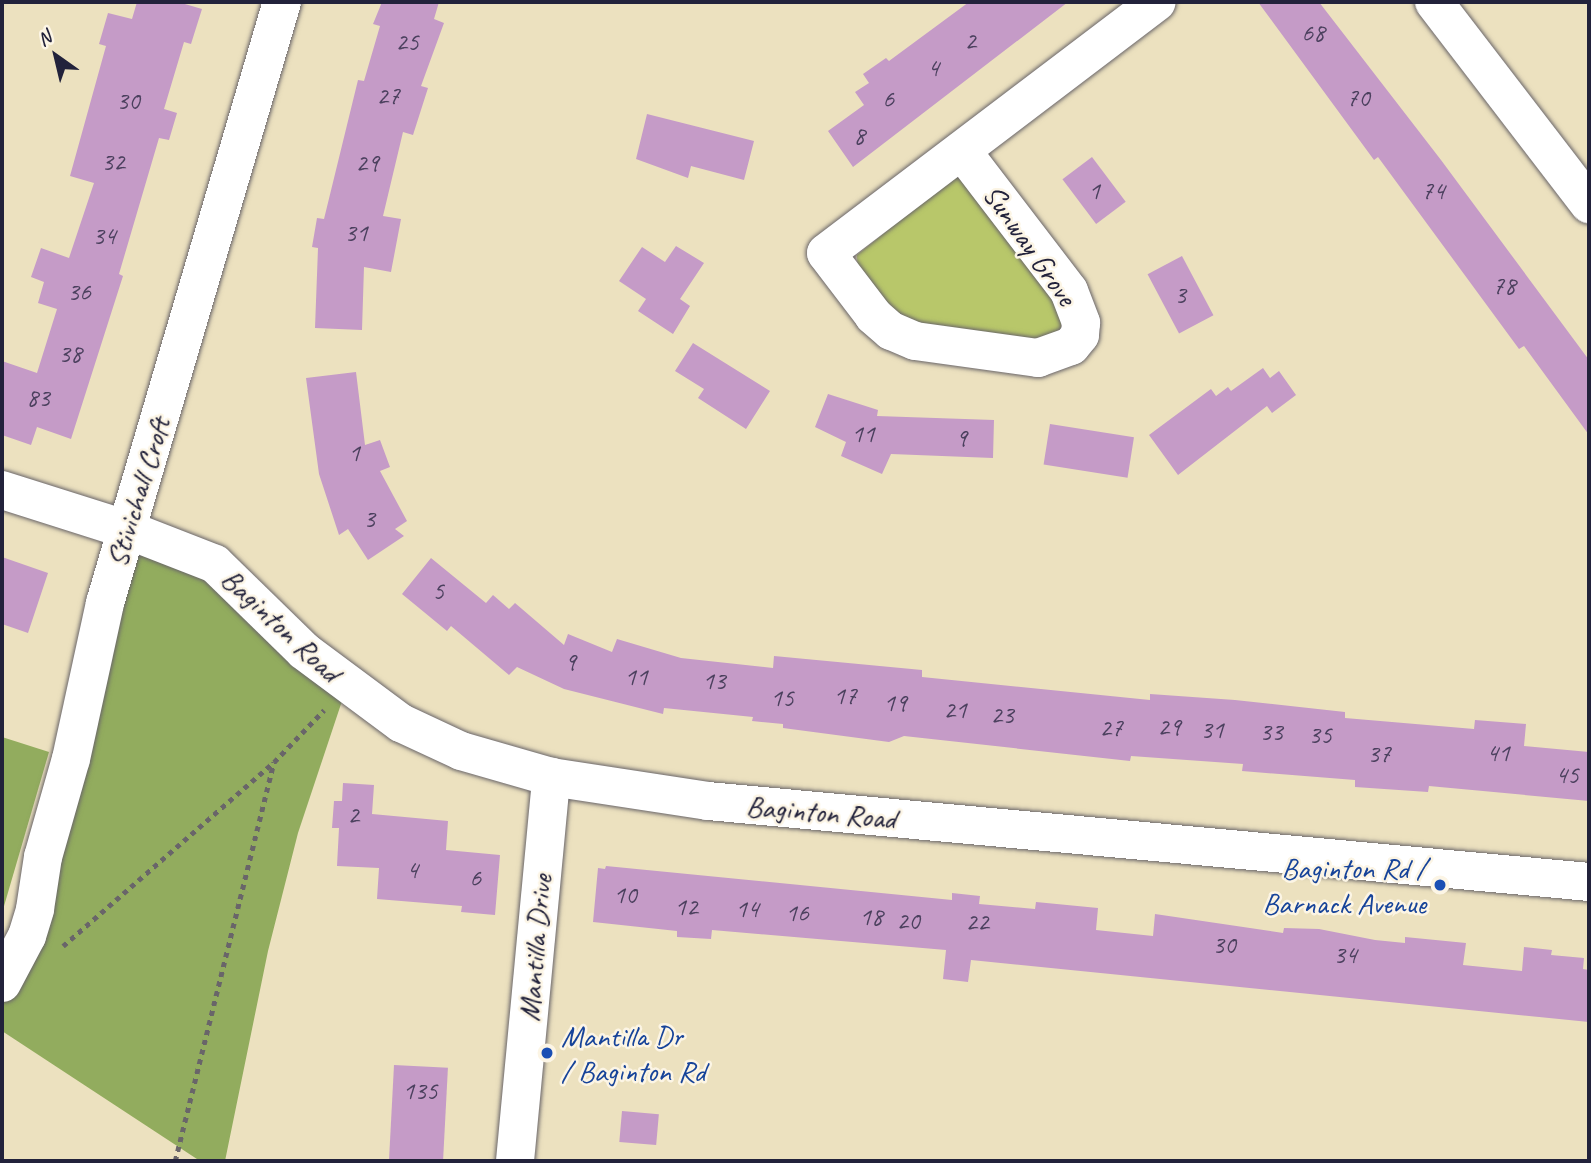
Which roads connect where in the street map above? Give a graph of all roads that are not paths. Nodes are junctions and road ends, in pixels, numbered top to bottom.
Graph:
1 (282, 2) edge
2 (1157, 2) edge
3 (1433, 2) edge
4 (962, 151) junction
5 (1589, 204) edge
6 (2, 490) edge
7 (128, 530) junction
8 (551, 777) junction
9 (1589, 882) edge
10 (2, 983) edge
11 (515, 1161) edge

1 - 7 street, Stivichall Croft
2 - 4 street, Sunway Grove
3 - 5 street
4 - 4 street, Sunway Grove
6 - 7 street, Baginton Road
7 - 8 street, Baginton Road
7 - 10 street, Stivichall Croft
8 - 9 street, Baginton Road
8 - 11 street, Mantilla Drive

